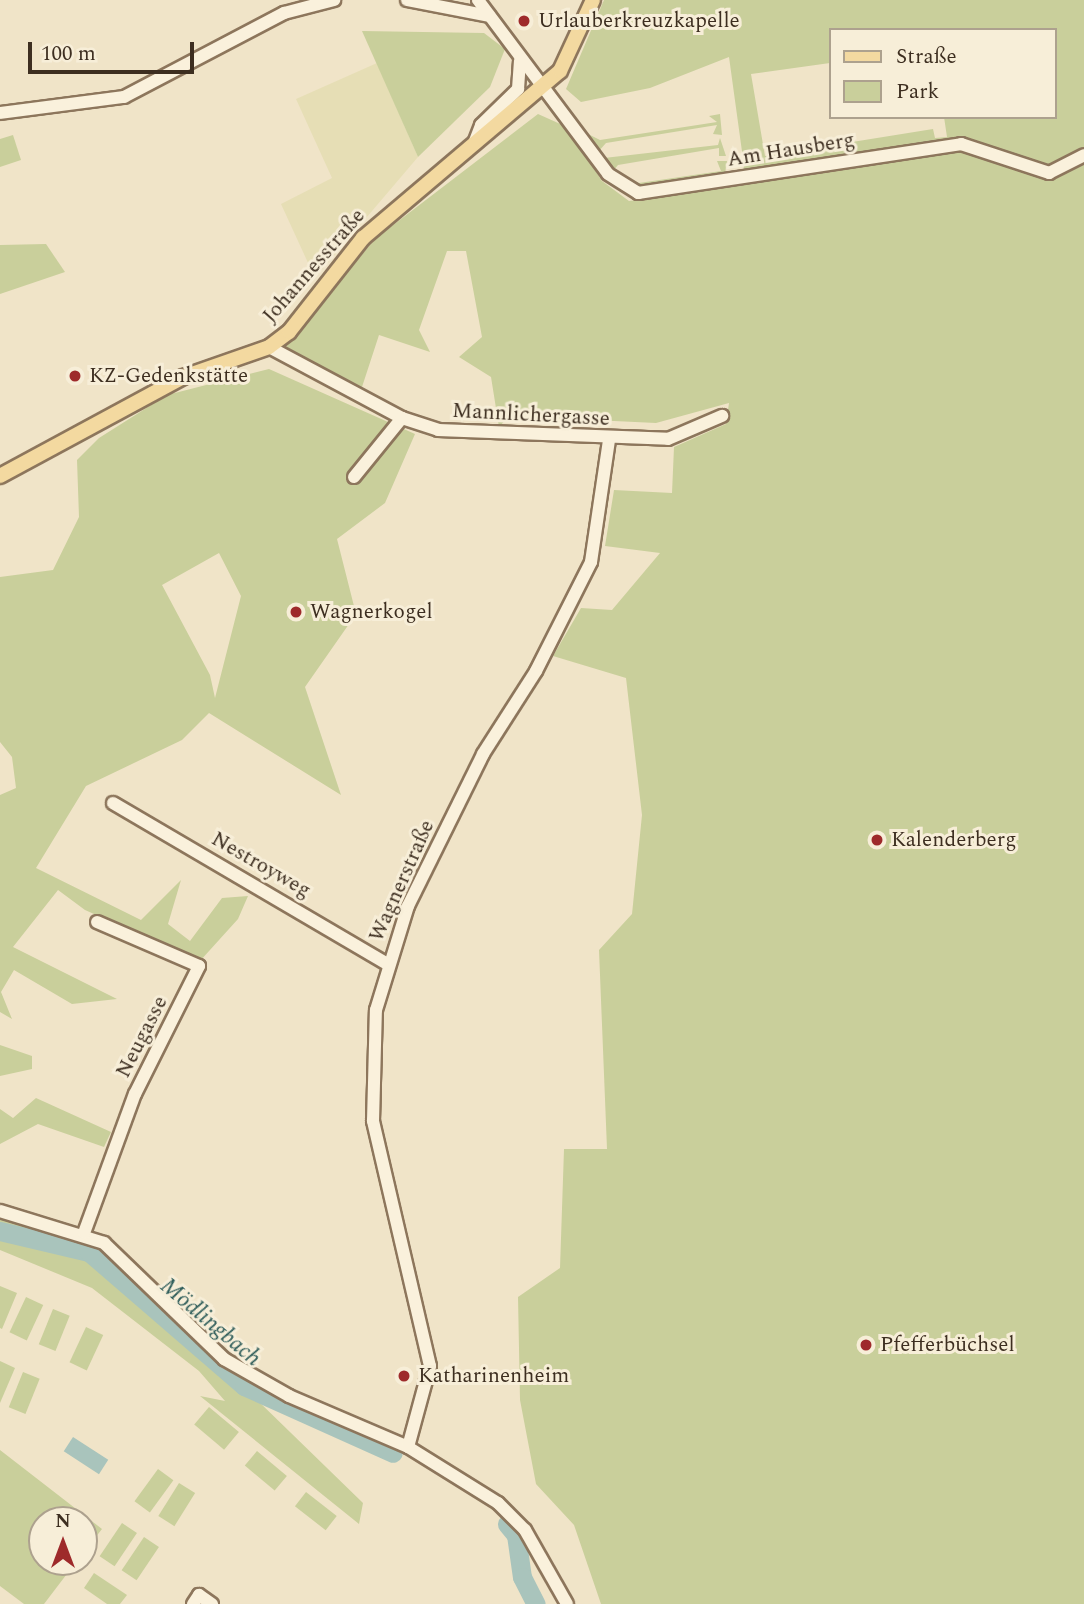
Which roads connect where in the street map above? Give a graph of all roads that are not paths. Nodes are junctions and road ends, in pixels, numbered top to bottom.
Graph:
1 (334, 0) edge
2 (407, 0) edge
3 (478, 0) edge
4 (593, 0) edge
5 (489, 16) junction
6 (516, 50) junction
7 (541, 90) junction
8 (0, 113) edge
9 (475, 141) junction
10 (1084, 155) edge
11 (269, 347) junction
12 (722, 416) dead end
13 (402, 418) junction
14 (609, 440) junction
15 (0, 476) edge
16 (354, 477) dead end
17 (113, 803) dead end
18 (97, 922) dead end
19 (387, 964) junction
20 (0, 1211) edge
21 (85, 1233) junction
22 (408, 1447) junction
23 (193, 1604) edge
24 (212, 1604) edge
25 (567, 1604) edge

1 - 8 street
2 - 5 street
3 - 5 street, Am Hausberg
4 - 7 main road, Johannesstraße
5 - 6 street, Am Hausberg
6 - 7 street, Am Hausberg
6 - 9 street
7 - 9 main road, Johannesstraße
7 - 10 street, Am Hausberg
9 - 11 main road, Johannesstraße
11 - 13 street, Mannlichergasse
11 - 15 main road, Johannesstraße
12 - 14 street, Mannlichergasse
13 - 14 street, Mannlichergasse
13 - 16 street
14 - 19 street, Wagnerstraße
17 - 19 street, Nestroyweg
18 - 21 street, Neugasse
19 - 22 street, Wagnerstraße
20 - 21 street
21 - 22 street
22 - 25 street
23 - 24 street

